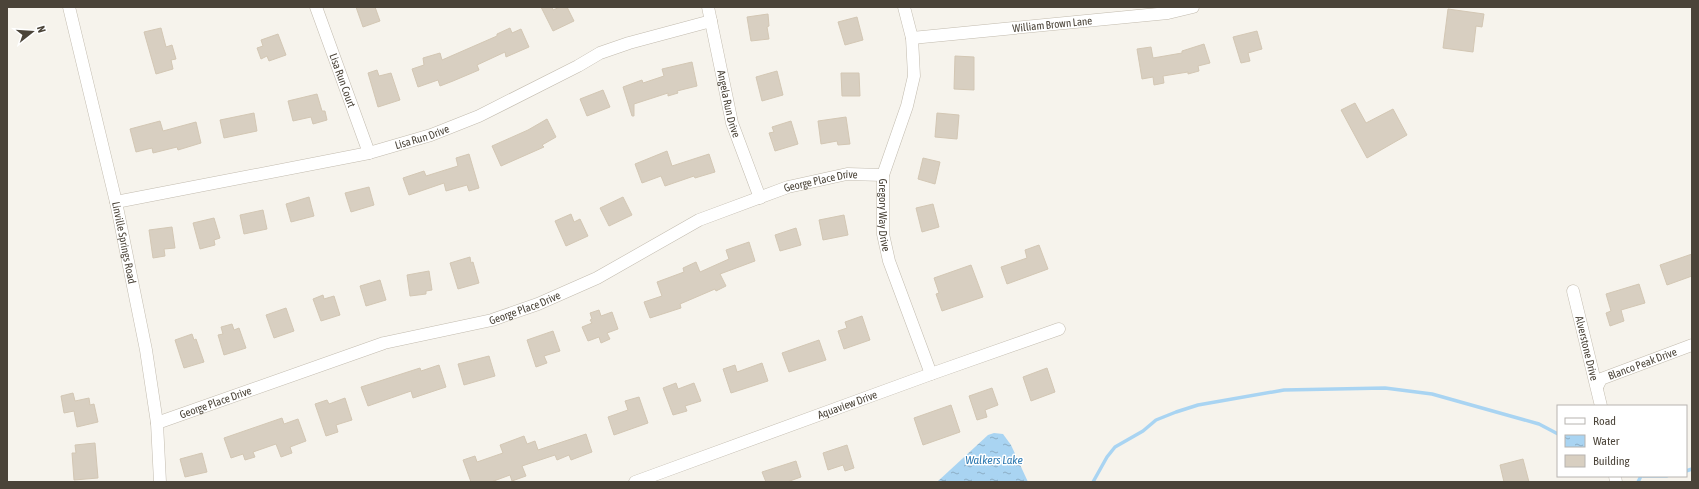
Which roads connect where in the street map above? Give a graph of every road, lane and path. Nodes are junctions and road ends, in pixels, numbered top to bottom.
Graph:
1 (69, 7) edge
2 (316, 7) edge
3 (708, 7) edge
4 (904, 7) edge
5 (1193, 7) edge
6 (711, 21) junction
7 (912, 38) junction
8 (369, 153) junction
9 (883, 175) junction
10 (760, 198) junction
11 (116, 202) junction
12 (1573, 291) dead end
13 (1059, 329) dead end
14 (1692, 345) edge
15 (931, 374) junction
16 (1597, 387) junction
17 (1601, 405) edge
18 (157, 422) junction
19 (160, 482) edge
20 (635, 482) edge

1 - 11 street, Linville Springs Road
2 - 8 street, Lisa Run Court
3 - 6 street, Angela Run Drive
4 - 7 street, Gregory Way Drive
5 - 7 street, William Brown Lane
6 - 8 street, Lisa Run Drive
6 - 10 street, Angela Run Drive
7 - 9 street, Gregory Way Drive
8 - 11 street, Lisa Run Drive
9 - 10 street, George Place Drive
9 - 15 street, Gregory Way Drive
10 - 18 street, George Place Drive
11 - 18 street, Linville Springs Road
12 - 16 street, Alverstone Drive
13 - 15 street, Aquaview Drive
14 - 16 street, Blanco Peak Drive
15 - 20 street, Aquaview Drive
16 - 17 street, Alverstone Drive
18 - 19 street, Linville Springs Road

